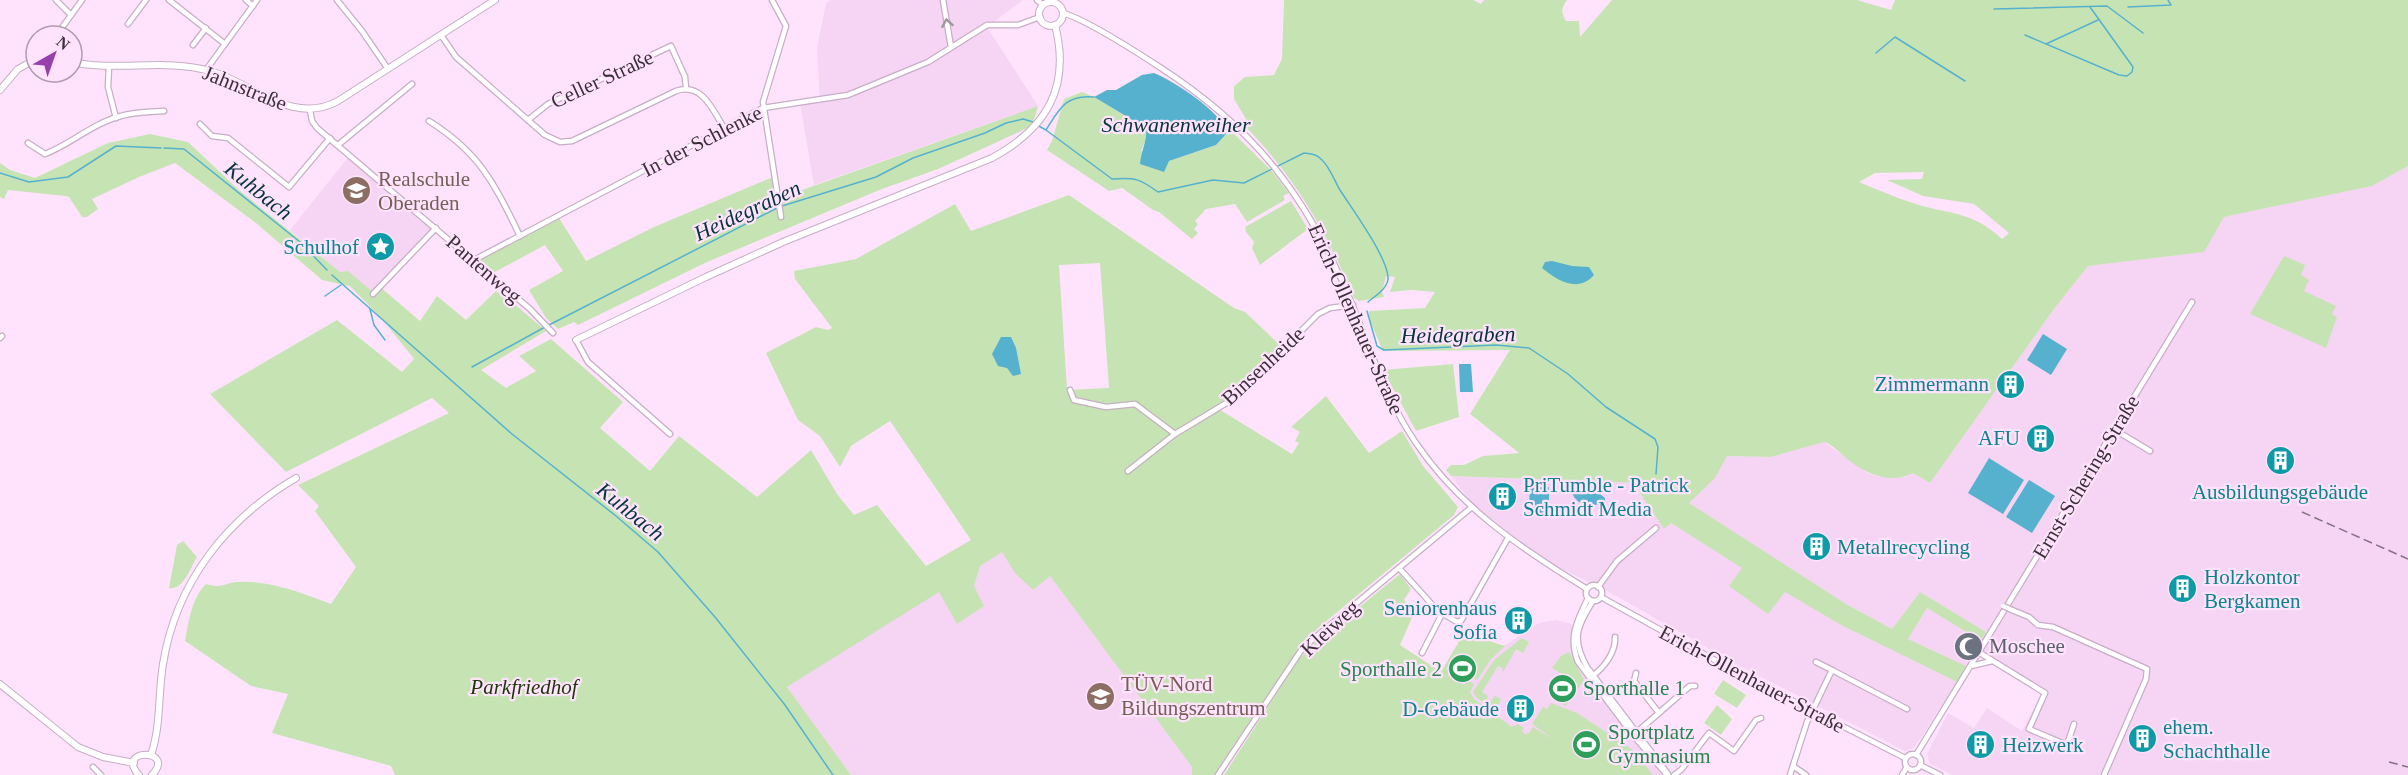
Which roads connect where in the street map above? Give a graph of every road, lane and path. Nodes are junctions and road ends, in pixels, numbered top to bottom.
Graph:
1 (56, 0) edge
2 (82, 0) edge
3 (146, 0) edge
4 (169, 0) edge
5 (246, 0) edge
6 (257, 0) edge
7 (495, 0) edge
8 (780, 0) edge
9 (943, 0) edge
10 (1037, 0) edge
11 (340, 1) edge
12 (1054, 1) edge
13 (773, 2) edge
14 (1043, 5) junction
15 (253, 6) junction
16 (1063, 14) junction
17 (71, 15) junction
18 (1040, 17) junction
19 (65, 24) edge
20 (128, 24) dead end
21 (1055, 25) junction
22 (206, 28) junction
23 (441, 35) junction
24 (225, 44) junction
25 (193, 45) dead end
26 (951, 47) junction
27 (84, 63) edge
28 (24, 66) edge
29 (109, 66) junction
30 (388, 69) junction
31 (206, 70) junction
32 (412, 84) dead end
33 (686, 89) junction
34 (0, 90) edge
35 (763, 108) junction
36 (310, 110) junction
37 (164, 111) dead end
38 (116, 118) junction
39 (528, 120) junction
40 (429, 121) dead end
41 (200, 124) dead end
42 (724, 128) junction
43 (330, 138) junction
44 (28, 143) dead end
45 (338, 145) junction
46 (781, 217) dead end
47 (436, 228) junction
48 (520, 236) junction
49 (474, 260) junction
50 (373, 294) dead end
51 (2192, 302) dead end
52 (1353, 305) junction
53 (552, 331) dead end
54 (576, 340) joint
55 (1070, 390) dead end
56 (2115, 430) junction
57 (670, 434) dead end
58 (1175, 434) junction
59 (2150, 452) dead end
60 (1128, 471) dead end
61 (296, 478) dead end
62 (1472, 507) junction
63 (1656, 528) dead end
64 (1508, 538) junction
65 (1399, 568) junction
66 (1598, 587) junction
67 (1587, 589) junction
68 (1601, 597) junction
69 (1590, 600) junction
70 (2001, 605) dead end
71 (1442, 614) junction
72 (1615, 637) dead end
73 (1422, 653) dead end
74 (1980, 653) junction
75 (1993, 661) junction
76 (1816, 662) dead end
77 (1971, 666) junction
78 (1832, 670) junction
79 (1636, 673) dead end
80 (1591, 677) junction
81 (0, 684) edge
82 (1695, 686) dead end
83 (1907, 709) dead end
84 (1812, 711) junction
85 (1659, 712) junction
86 (1761, 718) dead end
87 (2074, 724) dead end
88 (1635, 733) junction
89 (151, 755) junction
90 (1916, 755) junction
91 (1905, 758) junction
92 (134, 763) junction
93 (1920, 765) junction
94 (1793, 766) junction
95 (93, 767) dead end
96 (1908, 768) junction
97 (101, 775) edge
98 (138, 775) edge
99 (152, 775) edge
100 (1218, 775) edge
101 (1668, 775) edge
102 (1674, 775) edge
103 (1790, 775) edge
104 (1806, 775) edge
105 (1904, 775) edge
106 (1941, 775) edge
107 (2104, 775) edge

1 - 17 street
2 - 17 street
3 - 20 street
4 - 22 street
5 - 15 street
6 - 15 street
7 - 23 main road, Jahnstraße
8 - 13 street
26 -> 9 street
10 - 14 street
11 - 30 street
12 - 14 main road
12 - 16 main road
13 - 35 street
14 - 18 main road
15 - 24 street
16 - 21 main road
16 - 52 street, Erich-Ollenhauer-Straße
17 - 19 street
18 - 21 main road
18 - 26 street, In der Schlenke
21 - 54 main road
22 - 24 street
22 - 25 street
23 - 30 main road, Jahnstraße
23 - 39 street
24 - 31 street
26 - 35 street, In der Schlenke
27 - 29 main road, Jahnstraße
28 - 34 main road
29 - 31 main road, Jahnstraße
29 - 38 street
30 - 36 main road, Jahnstraße
31 - 36 main road, Jahnstraße
32 - 45 street
33 - 39 street
33 - 39 street, Celler Straße
33 - 42 street
35 - 42 street, In der Schlenke
35 - 46 street
36 - 43 street, Pantenweg
37 - 38 street
38 - 44 street
40 - 48 street
41 - 43 street
42 - 48 street, In der Schlenke
43 - 45 street, Pantenweg
45 - 47 street, Pantenweg
47 - 49 street, Pantenweg
47 - 50 street
48 - 49 street, In der Schlenke
49 - 53 street, Pantenweg
51 - 56 street, Ernst-Schering-Straße
52 - 58 street, Binsenheide
52 - 62 street, Erich-Ollenhauer-Straße
54 - 57 street
55 - 58 street
56 - 59 street
56 - 74 street, Ernst-Schering-Straße
58 - 60 street, Binsenheide
61 - 89 main road
62 - 64 street, Erich-Ollenhauer-Straße
62 - 65 street, Kleiweg
63 - 66 street
64 - 67 street, Erich-Ollenhauer-Straße
64 - 71 street
65 - 71 street
65 - 100 street, Kleiweg
66 - 67 street
66 - 68 street
67 - 69 street
68 - 69 street
68 - 84 street, Erich-Ollenhauer-Straße
69 - 80 street
70 - 107 street, bridge
71 - 73 street
72 - 80 street
74 - 75 street
74 - 77 street, Ernst-Schering-Straße
75 - 77 street
75 - 87 street
76 - 78 street
77 - 90 street, Ernst-Schering-Straße
78 - 83 street
78 - 84 street
79 - 85 street
80 - 88 street
81 - 92 main road
82 - 85 street
84 - 91 street, Erich-Ollenhauer-Straße
84 - 94 street
85 - 88 street
86 - 102 street
88 - 101 street
89 - 92 main road
89 - 99 main road
90 - 91 street
90 - 93 street
91 - 96 street
92 - 98 main road
93 - 96 street
93 - 106 street
94 - 103 street
94 - 104 street
95 - 97 street
96 - 105 street

